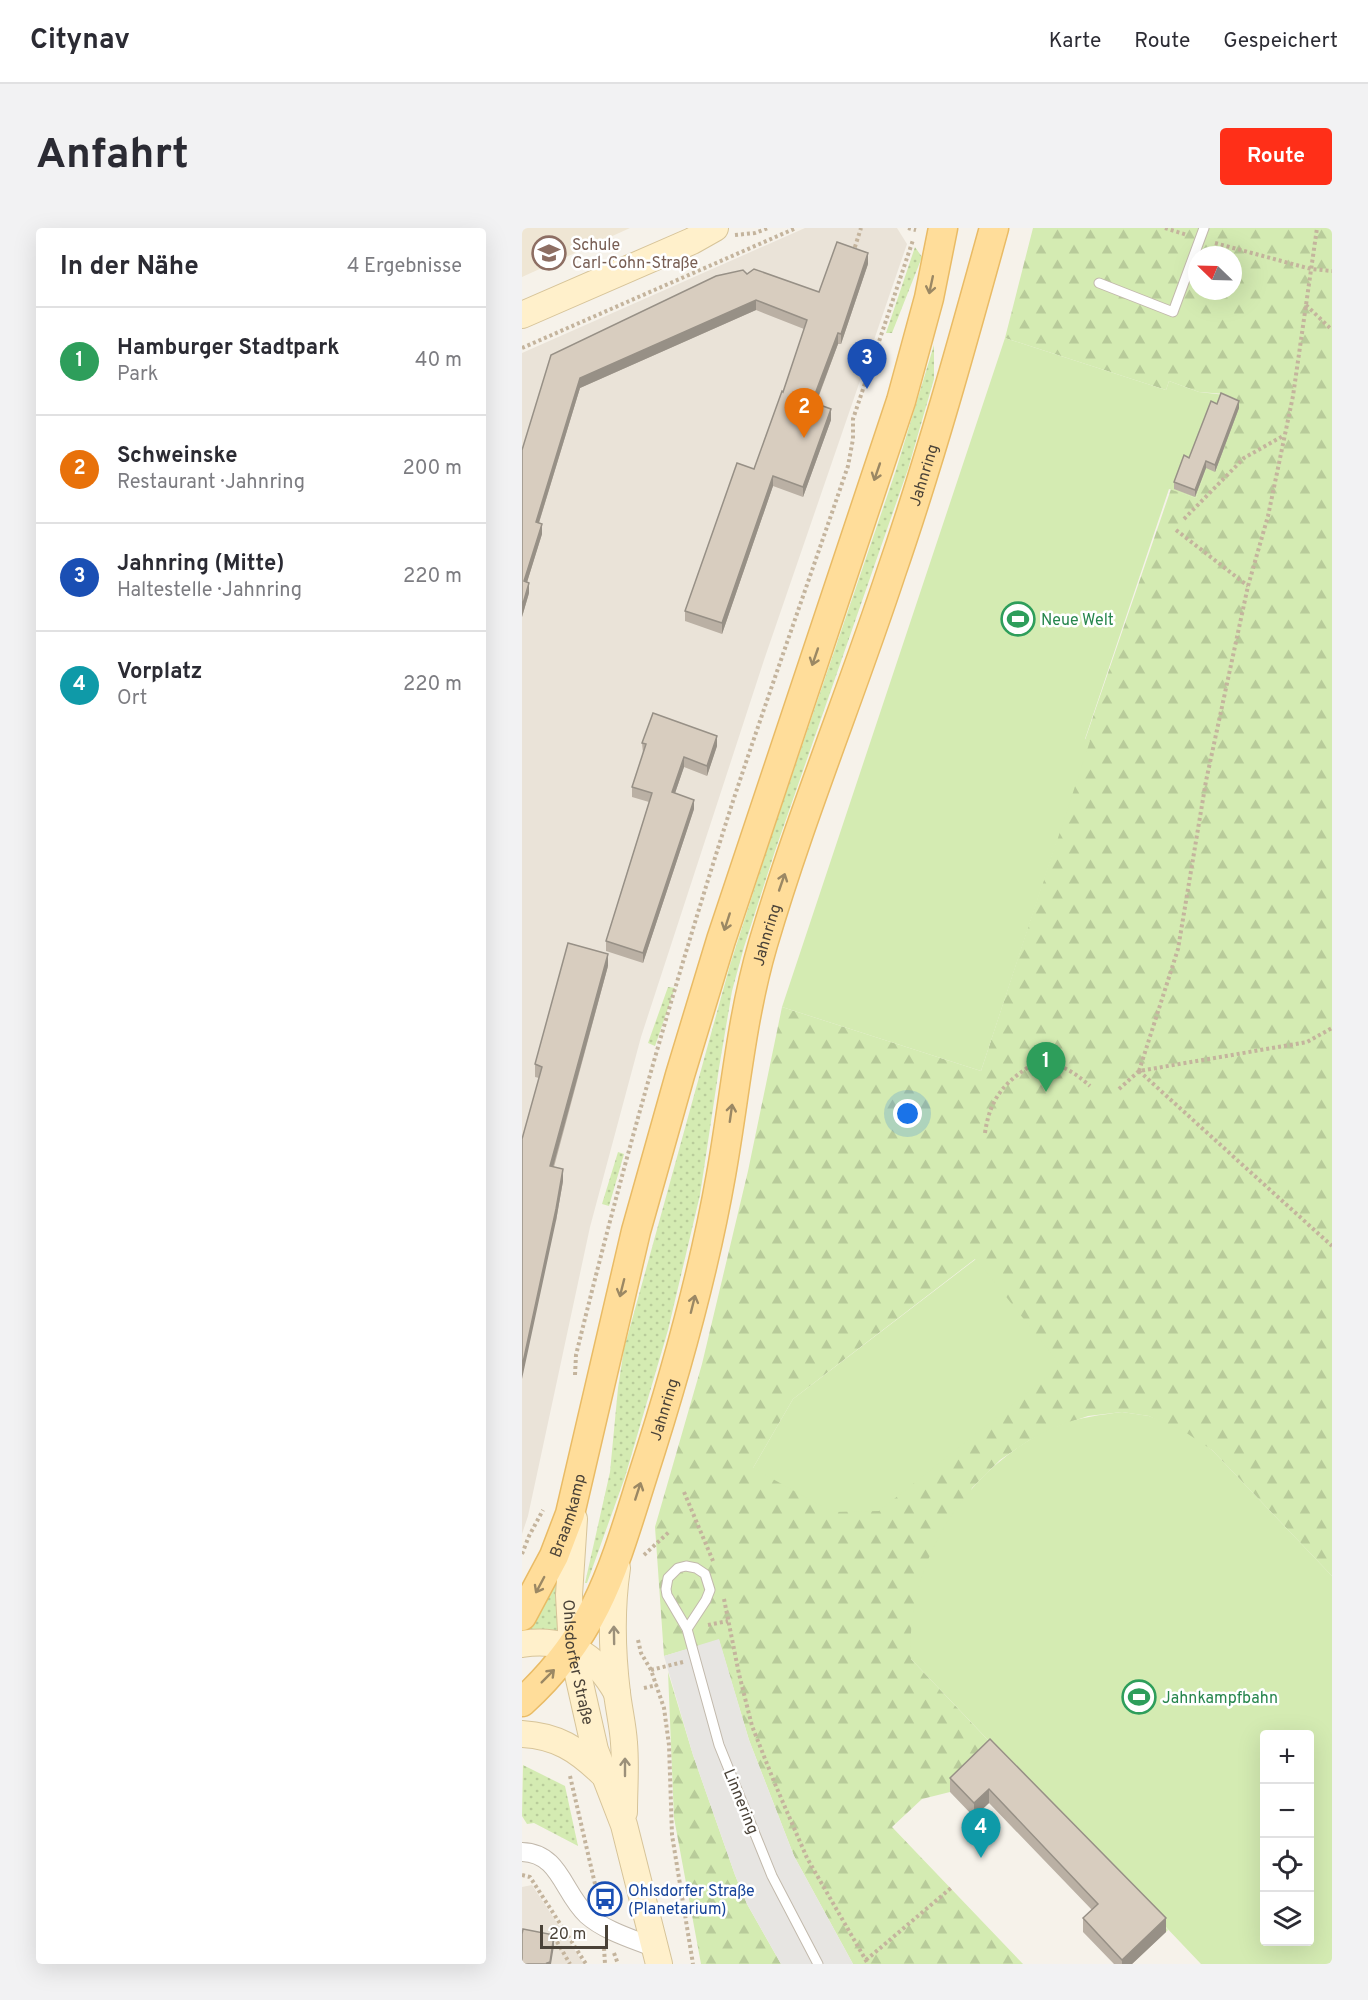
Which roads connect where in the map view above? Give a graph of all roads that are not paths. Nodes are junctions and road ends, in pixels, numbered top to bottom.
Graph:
1 (715, 228) edge
2 (994, 228) edge
3 (1204, 228) edge
4 (925, 229) edge
5 (1099, 283) dead end
6 (522, 315) edge
7 (577, 1492) junction
8 (637, 1550) junction
9 (522, 1616) edge
10 (687, 1629) junction
11 (522, 1644) edge
12 (572, 1648) junction
13 (617, 1693) junction
14 (522, 1702) edge
15 (522, 1734) edge
16 (604, 1775) junction
17 (624, 1825) junction
18 (522, 1852) edge
19 (657, 1956) edge
20 (818, 1964) edge

1 - 6 street
8 -> 2 main road, Jahnring
3 - 5 lane
4 -> 7 main road, Braamkamp
7 -> 9 main road, Braamkamp
7 - 12 street, Ohlsdorfer Straße
8 - 12 main road, Jahnring
13 -> 8 street, Ohlsdorfer Straße
10 - 10 lane, Linnering
10 - 20 lane, Linnering
11 - 12 street
12 - 13 street
14 -> 12 main road
12 - 16 street, Ohlsdorfer Straße
17 -> 13 street, Ohlsdorfer Straße
15 - 16 street
16 - 17 street, Ohlsdorfer Straße
17 - 19 street, Ohlsdorfer Straße
18 - 19 street

